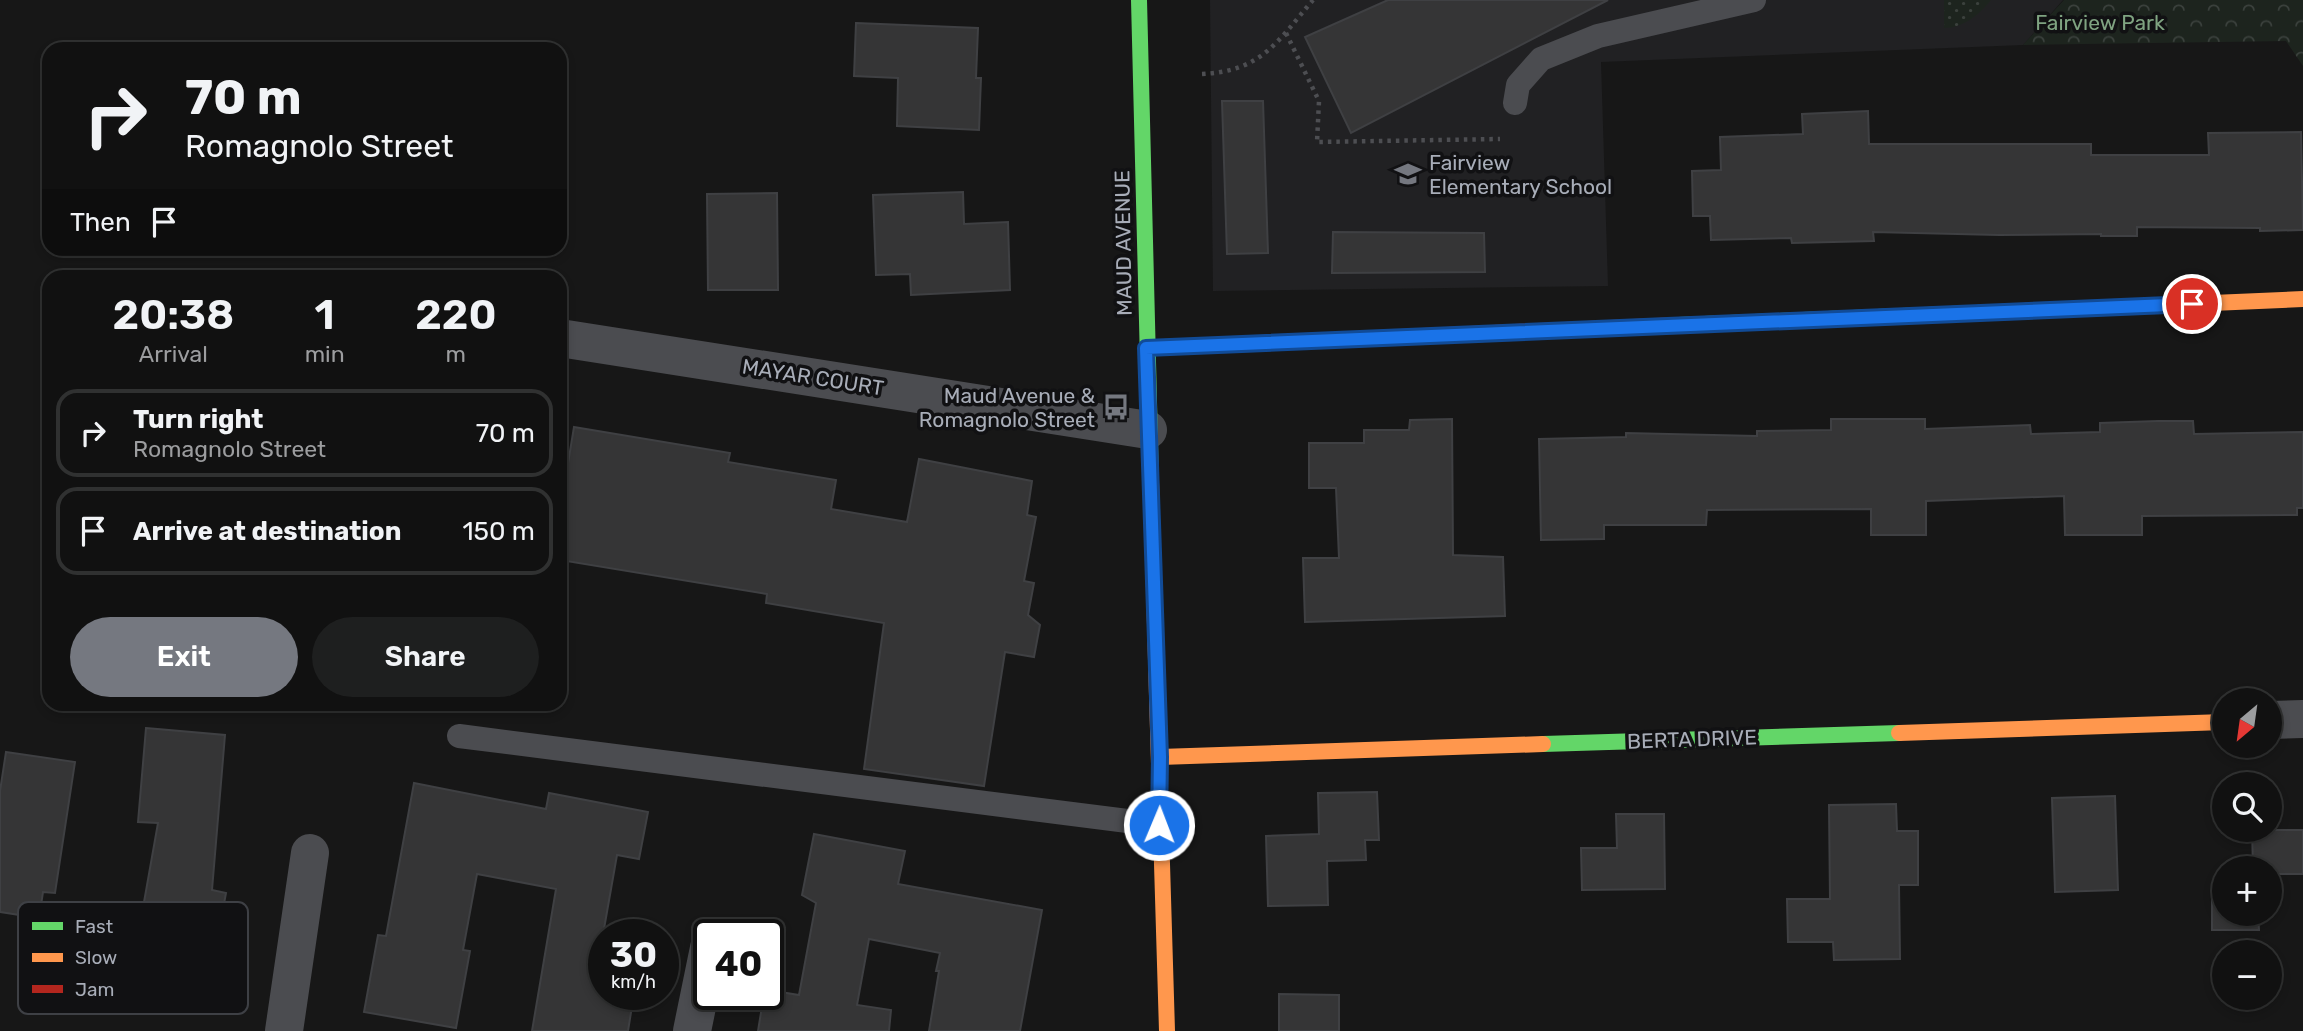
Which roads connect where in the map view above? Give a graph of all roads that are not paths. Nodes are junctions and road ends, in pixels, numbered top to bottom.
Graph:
1 (1139, 0) edge
2 (1754, 0) edge
3 (1515, 103) dead end
4 (2303, 299) edge
5 (567, 339) edge
6 (1146, 348) junction
7 (1148, 430) junction
8 (2303, 719) edge
9 (2282, 720) edge
10 (2212, 722) edge
11 (459, 736) dead end
12 (1160, 757) junction
13 (1159, 825) junction
14 (310, 853) dead end
15 (696, 1010) edge
16 (284, 1031) edge
17 (692, 1031) edge
18 (1167, 1031) edge

1 - 6 street, MAUD AVENUE
2 - 3 lane
4 - 6 street
5 - 7 street, MAYAR COURT
6 - 7 street, MAUD AVENUE
7 - 12 street, MAUD AVENUE
8 - 9 street
10 - 12 street, BERTA DRIVE
11 - 13 lane
12 - 13 street, MAUD AVENUE
13 - 18 street, MAUD AVENUE
14 - 16 street
15 - 17 street

